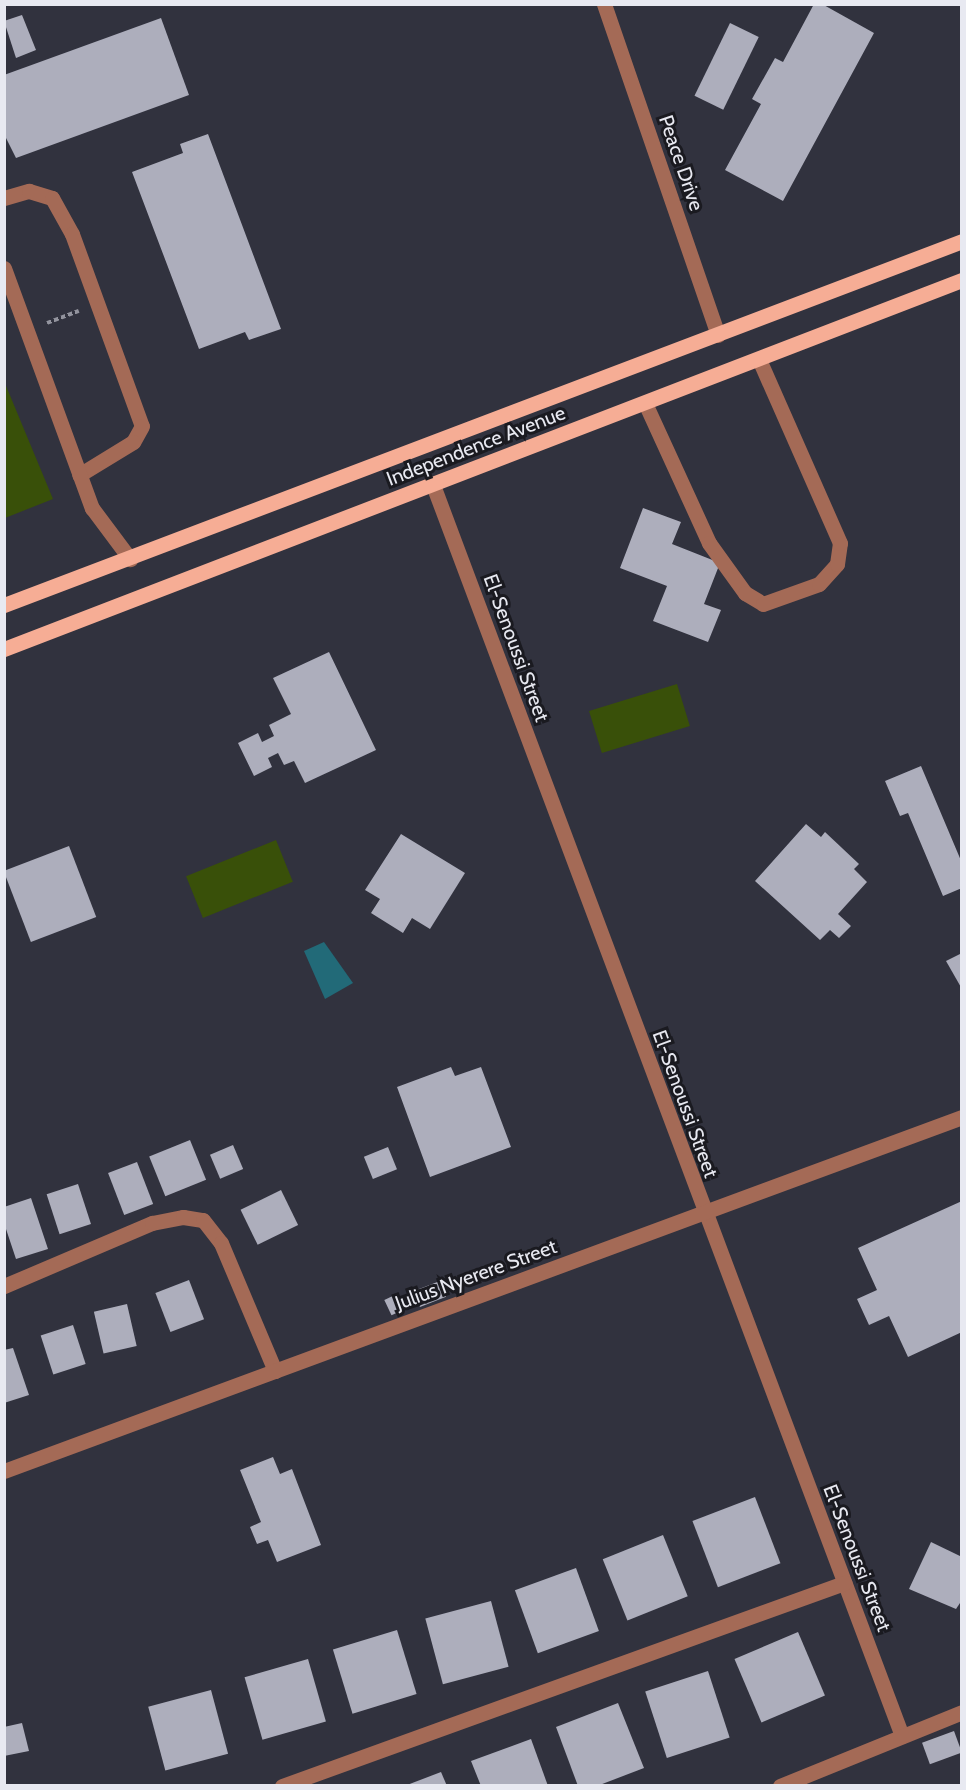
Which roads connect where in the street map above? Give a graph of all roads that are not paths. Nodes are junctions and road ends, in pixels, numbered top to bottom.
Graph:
1 (604, 4) edge
2 (4, 198) edge
3 (962, 241) edge
4 (4, 268) edge
5 (962, 280) edge
6 (718, 335) junction
7 (759, 360) junction
8 (645, 403) junction
9 (79, 475) junction
10 (433, 485) junction
11 (130, 559) junction
12 (4, 605) edge
13 (4, 649) edge
14 (962, 1117) edge
15 (704, 1214) junction
16 (4, 1286) edge
17 (275, 1371) junction
18 (4, 1471) edge
19 (844, 1583) junction
20 (962, 1712) edge
21 (902, 1736) junction
22 (808, 1774) junction
23 (282, 1785) edge
24 (780, 1785) edge
25 (820, 1785) edge

1 - 6 street, Peace Drive
2 - 9 street
3 - 6 main road, Independence Avenue
4 - 9 street
5 - 7 main road, Independence Avenue
6 - 11 main road, Independence Avenue
7 - 8 main road, Independence Avenue
7 - 8 street
8 - 10 main road, Independence Avenue
9 - 11 street
10 - 13 main road, Independence Avenue
10 - 15 street, El-Senoussi Street
11 - 12 main road, Independence Avenue
14 - 15 street, Julius Nyerere Street
15 - 17 street, Julius Nyerere Street
15 - 19 street, El-Senoussi Street
16 - 17 street
17 - 18 street, Julius Nyerere Street
19 - 21 street, El-Senoussi Street
19 - 23 street
20 - 21 street
21 - 22 street
22 - 24 street
22 - 25 street

